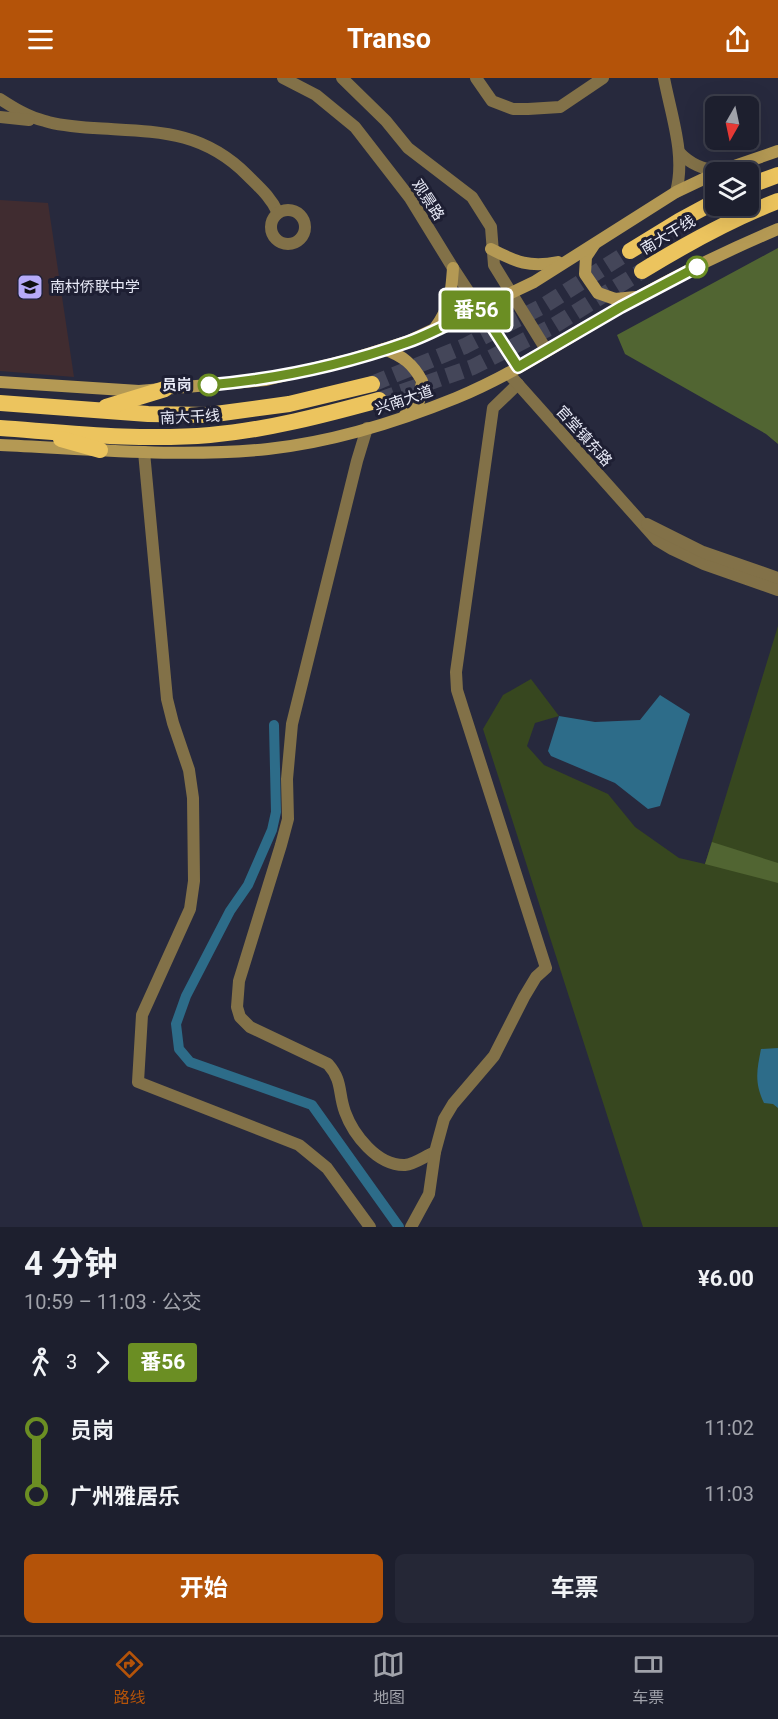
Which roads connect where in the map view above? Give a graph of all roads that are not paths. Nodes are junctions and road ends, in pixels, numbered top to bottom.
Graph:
1 (283, 78) edge
2 (342, 78) edge
3 (476, 78) edge
4 (603, 78) edge
5 (664, 78) edge
6 (0, 99) edge
7 (0, 117) edge
8 (45, 122) junction
9 (778, 151) edge
10 (679, 152) junction
11 (746, 162) edge
12 (705, 169) edge
13 (778, 175) edge
14 (705, 178) edge
15 (759, 182) edge
16 (676, 192) junction
17 (778, 201) edge
18 (705, 207) edge
19 (278, 213) dead end
20 (778, 229) edge
21 (597, 241) junction
22 (491, 249) junction
23 (630, 251) tunnel mouth
24 (568, 260) junction
25 (453, 268) junction
26 (642, 272) tunnel mouth
27 (511, 293) junction
28 (639, 297) junction
29 (480, 308) junction
30 (434, 330) junction
31 (384, 349) junction
32 (547, 351) junction
33 (513, 370) junction
34 (0, 382) edge
35 (372, 384) tunnel mouth
36 (518, 384) junction
37 (165, 389) junction
38 (379, 400) tunnel mouth
39 (0, 403) edge
40 (94, 410) junction
41 (405, 416) junction
42 (0, 428) edge
43 (367, 428) junction
44 (28, 430) junction
45 (0, 446) edge
46 (100, 450) junction
47 (144, 452) junction
48 (639, 519) junction
49 (778, 578) edge
50 (778, 590) edge
51 (435, 1152) junction
52 (414, 1222) edge
53 (370, 1227) edge

1 - 25 street, 观景路
2 - 22 street, 观景路
3 - 4 street
5 - 10 street
6 - 8 street
7 - 8 street
8 - 19 street
9 - 11 main road
10 - 12 street
10 - 16 street
13 - 15 highway
14 - 16 main road
16 - 21 main road
17 - 26 highway, 南大干线
18 - 23 highway, 南大干线
20 - 28 main road, 兴南大道
21 - 24 main road
21 - 28 main road
22 - 24 main road
22 - 27 street, 观景路
24 - 27 main road
25 - 29 street, 观景路
25 - 30 main road
27 - 29 main road
27 - 32 street, 观景路
28 - 32 main road, 兴南大道
29 - 30 main road
29 - 33 street, 观景路
30 - 31 main road
31 - 37 main road
31 - 41 main road
32 - 33 main road, 兴南大道
33 - 36 street, 官堂镇东路
33 - 41 main road, 兴南大道
34 - 37 main road
35 - 40 highway, 南大干线
36 - 48 street, 官堂镇东路
36 - 51 street
37 - 40 highway
38 - 44 highway, 南大干线
39 - 40 highway, 南大干线
41 - 43 main road, 兴南大道
42 - 44 highway, 南大干线
43 - 47 main road, 兴南大道
43 - 51 street
44 - 46 highway
45 - 46 main road, 兴南大道
46 - 47 main road, 兴南大道
47 - 53 street
48 - 49 street, 官堂镇东路
48 - 50 street, 官堂镇东路
51 - 52 street

